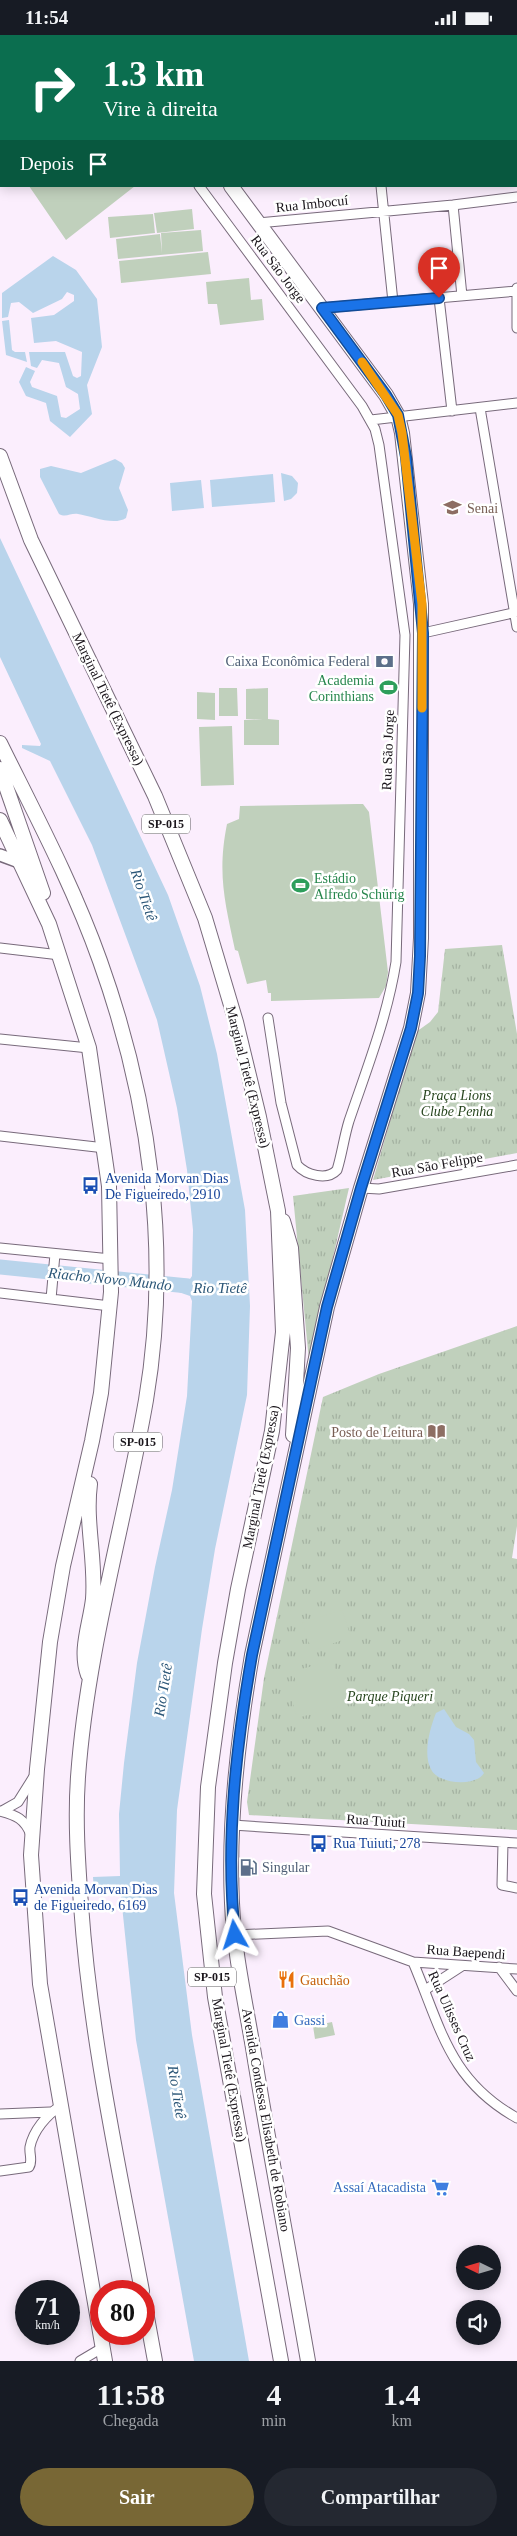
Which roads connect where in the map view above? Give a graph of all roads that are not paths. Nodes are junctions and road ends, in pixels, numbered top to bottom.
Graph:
1 (200, 187) edge
2 (233, 187) edge
3 (381, 187) edge
4 (517, 197) edge
5 (453, 205) junction
6 (383, 211) junction
7 (258, 223) junction
8 (517, 289) edge
9 (462, 296) junction
10 (439, 298) junction
11 (394, 302) junction
12 (322, 308) junction
13 (517, 318) edge
14 (517, 328) edge
15 (517, 403) edge
16 (480, 408) junction
17 (452, 411) junction
18 (398, 415) junction
19 (371, 420) junction
20 (0, 456) edge
21 (516, 612) edge
22 (517, 627) edge
23 (423, 633) junction
24 (0, 743) edge
25 (0, 769) edge
26 (0, 820) edge
27 (0, 855) edge
28 (19, 862) junction
29 (49, 924) junction
30 (0, 948) edge
31 (60, 955) junction
32 (268, 1018) dead end
33 (0, 1039) edge
34 (89, 1049) junction
35 (0, 1135) edge
36 (105, 1148) junction
37 (517, 1165) edge
38 (361, 1188) junction
39 (278, 1211) junction
40 (0, 1248) edge
41 (55, 1254) junction
42 (111, 1264) junction
43 (0, 1293) edge
44 (51, 1299) junction
45 (110, 1306) junction
46 (92, 1441) junction
47 (282, 1520) junction
48 (90, 1679) junction
49 (37, 1769) junction
50 (1, 1811) edge
51 (232, 1825) junction
52 (32, 1838) junction
53 (503, 1843) junction
54 (517, 1843) edge
55 (517, 1888) edge
56 (235, 1935) junction
57 (412, 1962) junction
58 (463, 1965) junction
59 (498, 1967) junction
60 (517, 1969) edge
61 (425, 1990) junction
62 (517, 1991) edge
63 (56, 2109) junction
64 (0, 2114) edge
65 (517, 2118) edge
66 (0, 2171) edge
67 (140, 2280) edge
68 (276, 2331) junction
69 (152, 2345) edge
70 (104, 2354) edge
71 (155, 2360) edge
72 (80, 2361) edge
73 (280, 2361) edge
74 (289, 2361) edge
75 (308, 2361) edge

1 - 19 street, Rua São Jorge
2 - 7 highway, Avenida Condessa Elisabeth de Robiano
3 - 6 street
4 - 5 street, Rua Imbocuí
5 - 6 street, Rua Imbocuí
5 - 9 street
6 - 7 street, Rua Imbocuí
6 - 11 street
7 - 12 highway, Avenida Condessa Elisabeth de Robiano
8 - 9 street
8 - 13 street
9 - 10 street
10 - 11 street
10 - 17 street
11 - 12 street
12 - 18 highway, Avenida Condessa Elisabeth de Robiano
13 - 14 street
15 - 16 street
16 - 17 street
16 - 21 street
17 - 18 street
18 - 19 street
18 - 23 highway, Avenida Condessa Elisabeth de Robiano
19 - 32 street, Rua São Jorge
20 - 39 highway, Marginal Tietê (Expressa) / SP-015
21 - 22 street
21 - 23 street
23 - 38 highway, Avenida Condessa Elisabeth de Robiano
24 - 48 highway, SP-015
25 - 29 highway
26 - 28 highway
27 - 28 main road
28 - 29 highway
29 - 31 highway
30 - 31 street
31 - 34 highway
33 - 34 street
34 - 36 highway
35 - 36 street
36 - 42 highway
37 - 38 street, Rua São Felippe
38 - 47 highway, Avenida Condessa Elisabeth de Robiano
39 - 47 highway
39 - 68 highway, Marginal Tietê (Expressa) / SP-015
40 - 41 street
41 - 42 street
41 - 44 street
42 - 45 highway
43 - 44 street
44 - 45 street
45 - 46 highway
46 - 48 highway
46 - 49 highway
47 - 51 highway, Avenida Condessa Elisabeth de Robiano
48 - 67 highway, SP-015
49 - 50 street
49 - 52 highway
50 - 52 street
51 - 53 street, Rua Tuiuti
51 - 56 highway, Avenida Condessa Elisabeth de Robiano
52 - 63 highway
53 - 54 street, Rua Tuiuti
53 - 55 street
56 - 57 street, Rua Ulisses Cruz
56 - 75 highway, Avenida Condessa Elisabeth de Robiano
57 - 58 street, Rua Baependi
57 - 61 street, Rua Ulisses Cruz
58 - 59 street, Rua Baependi
58 - 61 street
59 - 60 street, Rua Baependi
59 - 62 street
61 - 65 street, Rua Ulisses Cruz
63 - 64 street
63 - 66 street
63 - 70 highway
68 - 73 highway, Marginal Tietê (Expressa) / SP-015
68 - 74 highway
69 - 71 highway
70 - 72 street

